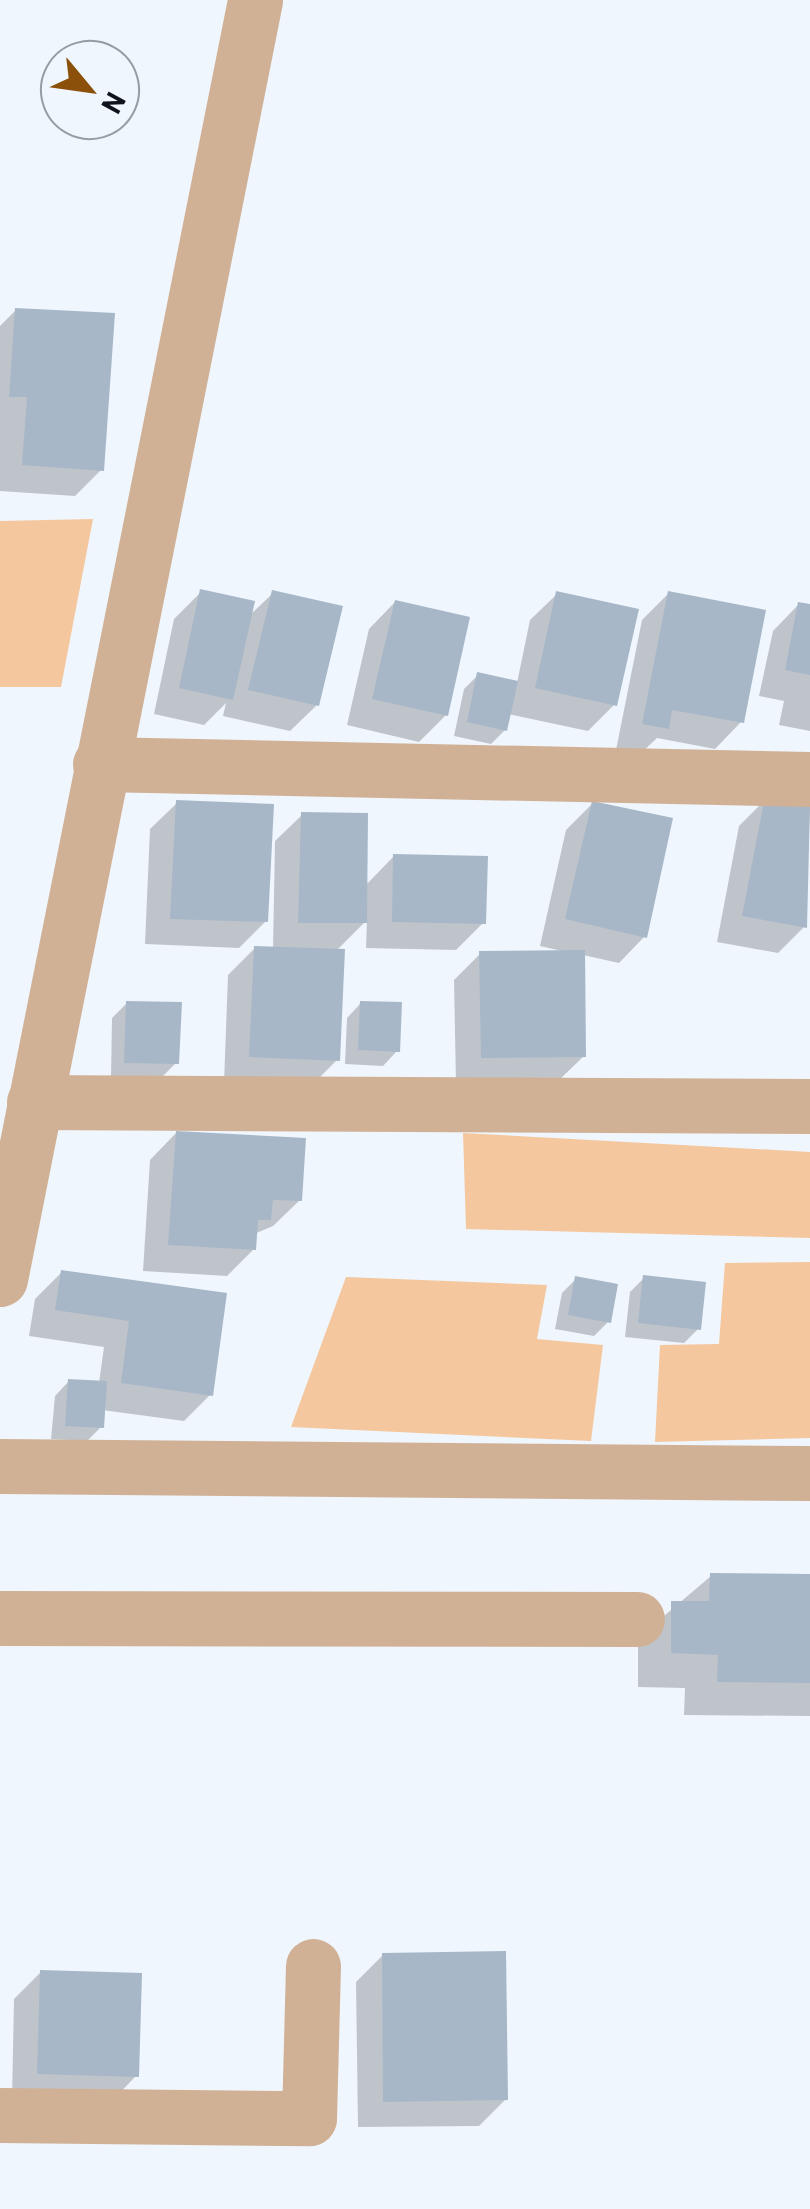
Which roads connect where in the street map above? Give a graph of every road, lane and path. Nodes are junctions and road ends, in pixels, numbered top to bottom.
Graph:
1 (254, 0) edge
2 (100, 764) junction
3 (810, 780) edge
4 (34, 1102) junction
5 (810, 1106) edge
6 (0, 1280) edge
7 (0, 1466) edge
8 (810, 1474) edge
9 (0, 1618) edge
10 (637, 1619) dead end
11 (313, 1966) dead end
12 (0, 2115) edge

1 - 2 street
2 - 3 street
2 - 4 street
4 - 5 street
4 - 6 street
7 - 8 street
9 - 10 street
11 - 12 street

